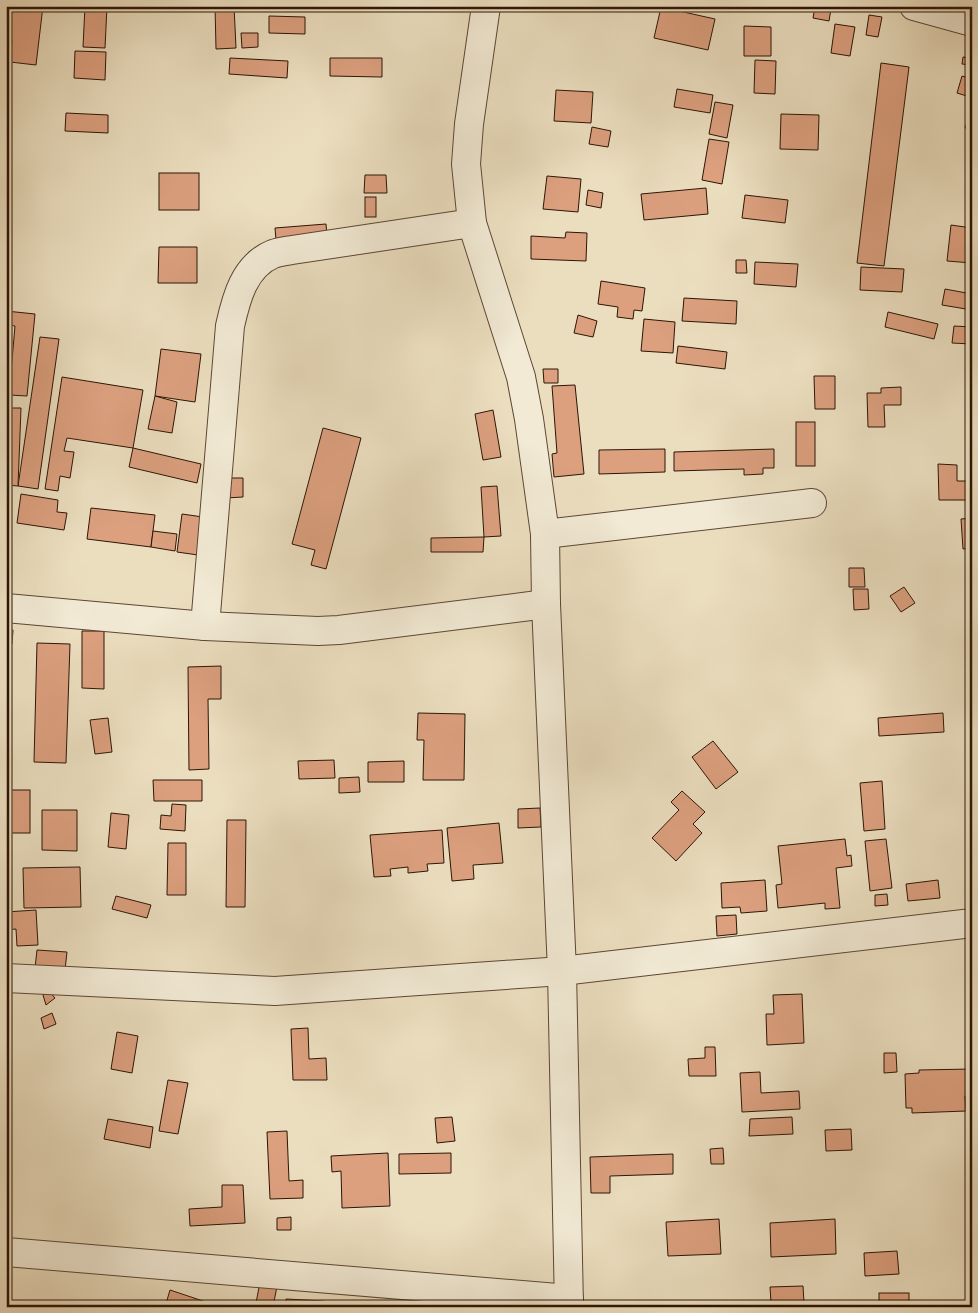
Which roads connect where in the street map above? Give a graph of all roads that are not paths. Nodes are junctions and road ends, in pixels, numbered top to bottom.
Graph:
1 (486, 6) edge
2 (914, 6) edge
3 (972, 22) edge
4 (472, 224) junction
5 (812, 503) dead end
6 (545, 534) junction
7 (546, 604) junction
8 (6, 608) edge
9 (205, 626) junction
10 (972, 923) edge
11 (562, 971) junction
12 (6, 978) edge
13 (6, 1252) edge
14 (569, 1303) edge

1 - 4 street
2 - 3 street
4 - 6 street
4 - 9 street
5 - 6 street
6 - 7 street
7 - 9 street
7 - 11 street
8 - 9 street
10 - 11 street
11 - 12 street
11 - 14 street
13 - 14 street

